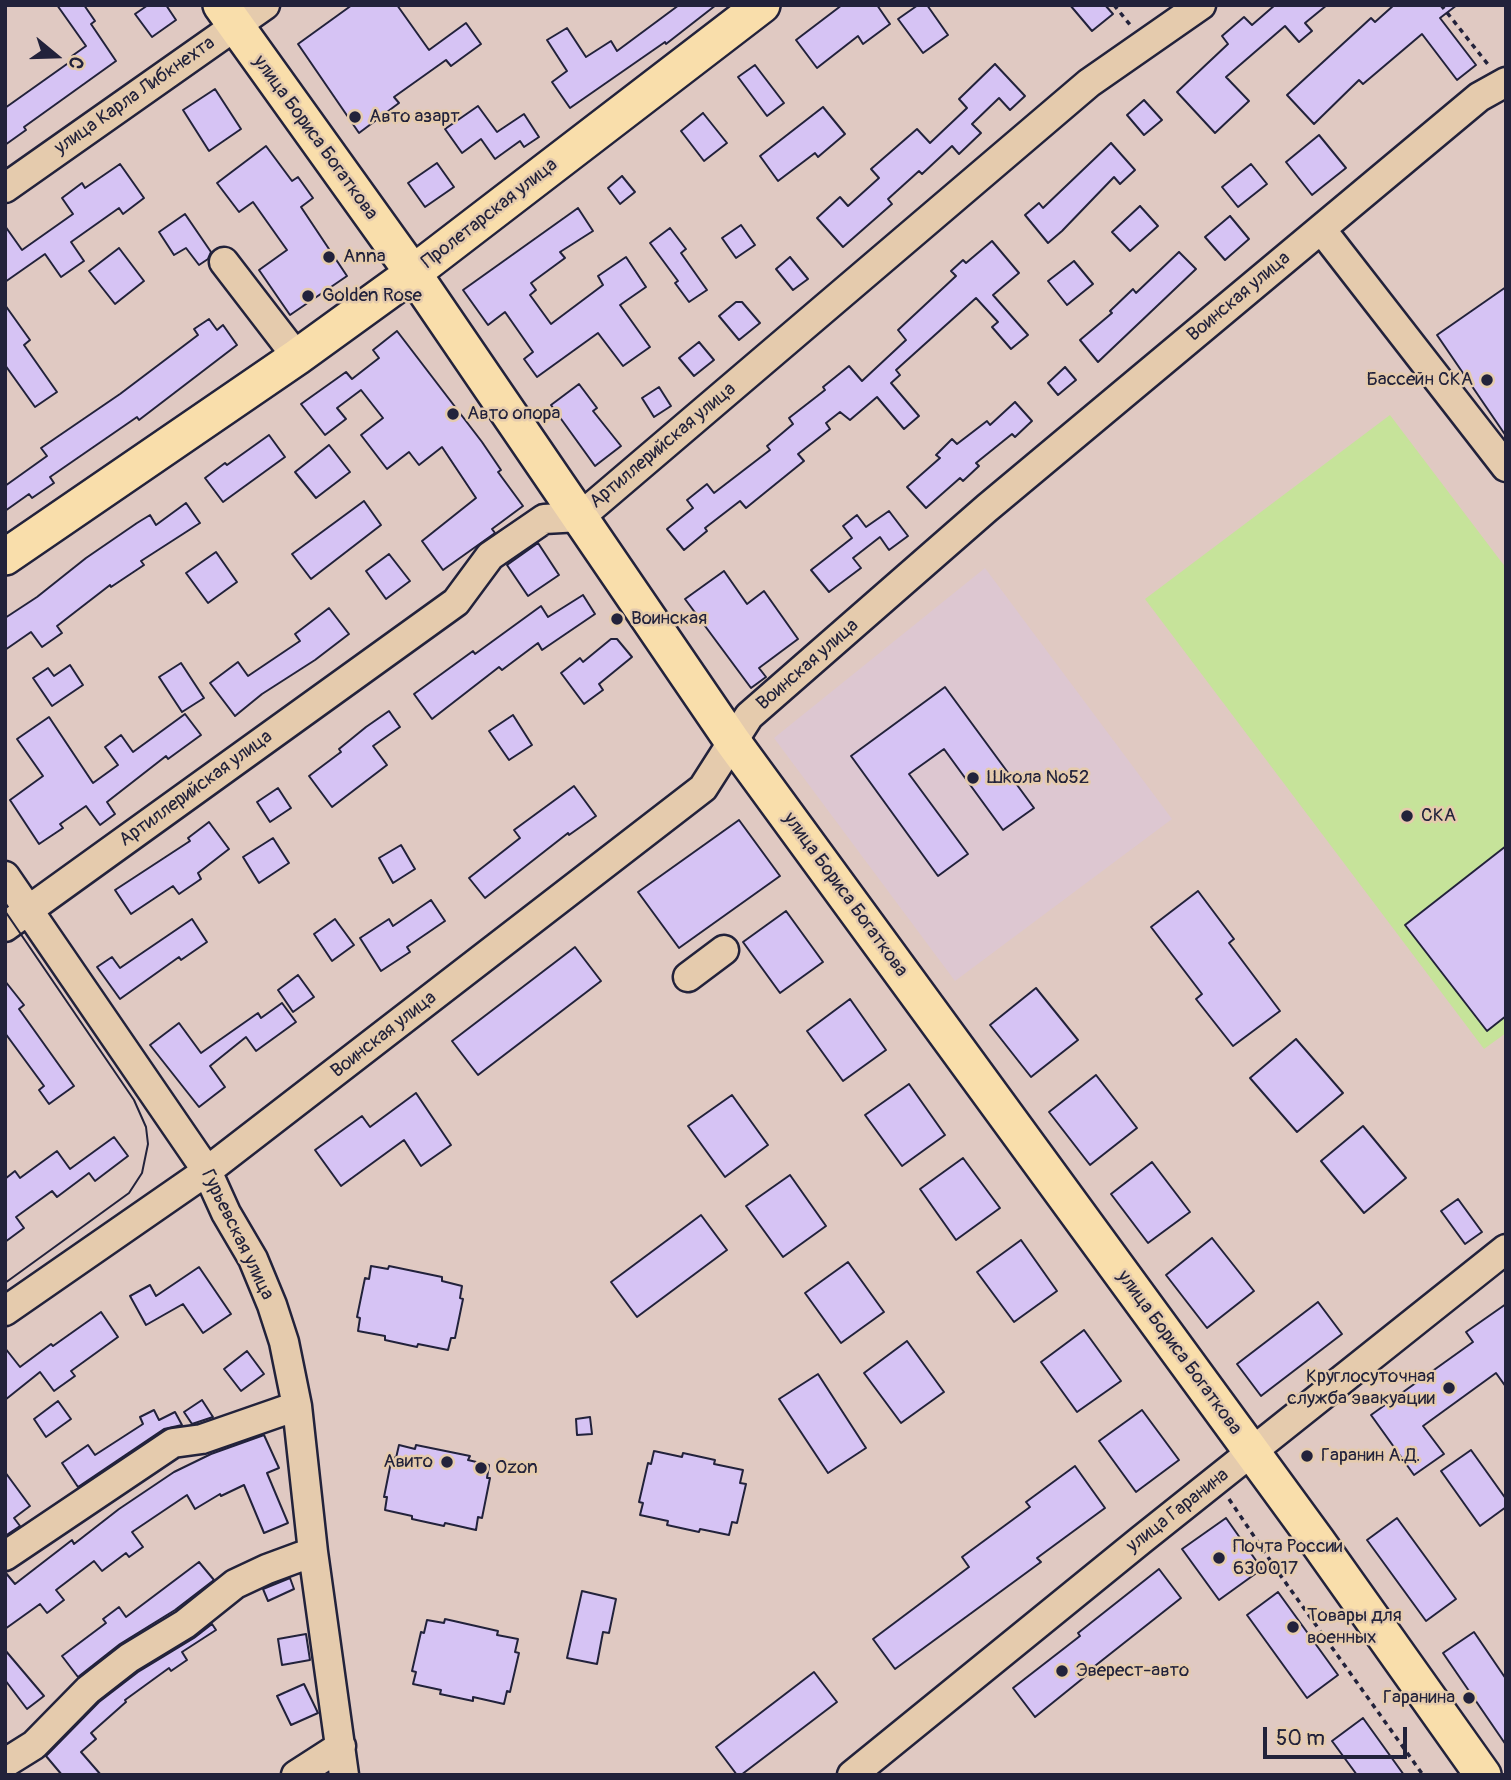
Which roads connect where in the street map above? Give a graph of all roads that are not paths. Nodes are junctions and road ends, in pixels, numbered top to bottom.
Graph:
1 (265, 5) edge
2 (762, 5) edge
3 (1201, 5) edge
4 (228, 15) edge
5 (1505, 82) edge
6 (5, 188) edge
7 (1321, 229) junction
8 (224, 261) dead end
9 (413, 273) junction
10 (297, 358) junction
11 (1506, 467) edge
12 (580, 517) junction
13 (5, 557) edge
14 (733, 742) junction
15 (5, 876) edge
16 (29, 909) junction
17 (5, 927) edge
18 (724, 950) dead end
19 (688, 977) dead end
20 (207, 1171) junction
21 (1506, 1249) edge
22 (5, 1311) edge
23 (297, 1406) junction
24 (1251, 1453) junction
25 (313, 1552) junction
26 (5, 1556) edge
27 (341, 1746) junction
28 (5, 1763) edge
29 (296, 1775) edge
30 (344, 1775) edge
31 (852, 1775) edge
32 (1483, 1775) edge

1 - 4 street, улица Карла Либкнехта
2 - 9 main road, Пролетарская улица
3 - 12 street, Артиллерийская улица
4 - 6 street, улица Карла Либкнехта
4 - 9 main road, улица Бориса Богаткова
5 - 7 street, Воинская улица
7 - 11 street
7 - 14 street, Воинская улица
8 - 10 street
9 - 10 main road, Пролетарская улица
9 - 12 main road, улица Бориса Богаткова
10 - 13 main road, Пролетарская улица
12 - 14 main road, улица Бориса Богаткова
12 - 16 street, Артиллерийская улица
14 - 20 street, Воинская улица
14 - 24 main road, улица Бориса Богаткова
15 - 16 street, Гурьевская улица
16 - 17 street, Артиллерийская улица
16 - 20 street, Гурьевская улица
18 - 19 street
20 - 22 street, Воинская улица
20 - 23 street, Гурьевская улица
21 - 24 street, улица Гаранина
23 - 25 street, Гурьевская улица
23 - 26 street
24 - 31 street, улица Гаранина
24 - 32 main road, улица Бориса Богаткова
25 - 27 street, Гурьевская улица
25 - 28 street
27 - 29 street
27 - 30 street, Гурьевская улица

